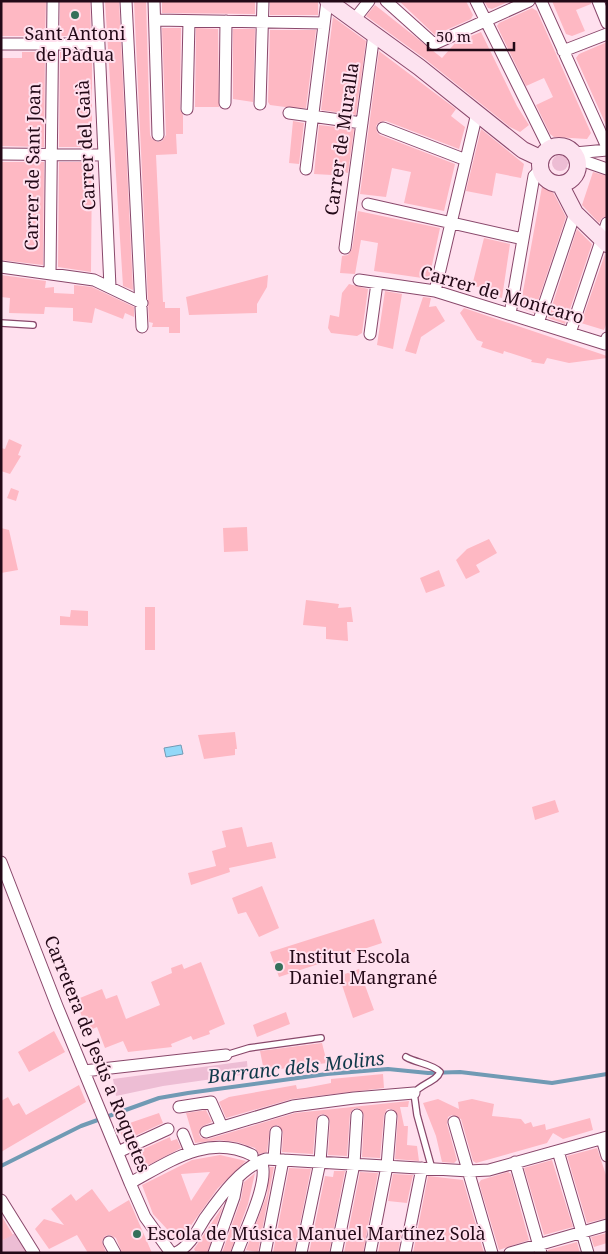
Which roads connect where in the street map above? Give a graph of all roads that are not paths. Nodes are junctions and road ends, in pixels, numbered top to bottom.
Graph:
1 (52, 1) edge
2 (97, 1) edge
3 (126, 1) edge
4 (154, 1) edge
5 (263, 1) edge
6 (328, 1) edge
7 (369, 1) edge
8 (386, 1) edge
9 (476, 1) edge
10 (529, 1) edge
11 (541, 1) edge
12 (598, 1) edge
13 (155, 20) junction
14 (354, 20) junction
15 (485, 20) junction
16 (189, 21) junction
17 (226, 21) junction
18 (262, 21) junction
19 (324, 23) junction
20 (607, 24) edge
21 (374, 34) junction
22 (607, 34) edge
23 (52, 43) junction
24 (1, 44) edge
25 (98, 44) junction
26 (563, 51) junction
27 (225, 103) dead end
28 (260, 104) dead end
29 (187, 108) dead end
30 (289, 113) dead end
31 (477, 113) junction
32 (312, 116) junction
33 (362, 123) junction
34 (382, 128) dead end
35 (158, 135) dead end
36 (607, 149) edge
37 (1, 154) edge
38 (51, 155) junction
39 (104, 155) junction
40 (576, 156) junction
41 (543, 159) junction
42 (466, 160) junction
43 (306, 169) dead end
44 (607, 169) edge
45 (560, 184) junction
46 (368, 204) dead end
47 (575, 213) junction
48 (451, 223) junction
49 (607, 223) edge
50 (523, 239) junction
51 (604, 242) edge
52 (345, 248) dead end
53 (1, 267) edge
54 (50, 274) junction
55 (359, 280) dead end
56 (377, 283) junction
57 (110, 287) junction
58 (435, 291) junction
59 (142, 303) junction
60 (510, 314) junction
61 (538, 322) junction
62 (1, 323) edge
63 (33, 324) dead end
64 (142, 327) dead end
65 (570, 333) junction
66 (370, 334) dead end
67 (606, 341) edge
68 (1, 862) edge
69 (321, 1038) dead end
70 (226, 1055) joint
71 (406, 1056) dead end
72 (84, 1071) junction
73 (414, 1093) junction
74 (179, 1107) dead end
75 (357, 1115) dead end
76 (391, 1116) dead end
77 (323, 1121) dead end
78 (454, 1122) dead end
79 (222, 1127) junction
80 (168, 1129) dead end
81 (206, 1132) dead end
82 (276, 1132) dead end
83 (183, 1134) dead end
84 (604, 1138) edge
85 (190, 1151) junction
86 (558, 1151) junction
87 (118, 1152) junction
88 (607, 1156) edge
89 (256, 1158) junction
90 (279, 1160) junction
91 (320, 1162) junction
92 (515, 1162) junction
93 (354, 1164) junction
94 (388, 1166) junction
95 (427, 1168) junction
96 (469, 1171) junction
97 (236, 1181) junction
98 (130, 1183) junction
99 (1, 1200) edge
100 (607, 1225) edge
101 (582, 1232) junction
102 (108, 1242) dead end
103 (540, 1249) edge
104 (34, 1253) edge
105 (115, 1253) edge
106 (171, 1253) edge
107 (176, 1253) edge
108 (214, 1253) edge
109 (237, 1253) edge
110 (265, 1253) edge
111 (301, 1253) edge
112 (336, 1253) edge
113 (370, 1253) edge
114 (405, 1253) edge
115 (492, 1253) edge
116 (510, 1253) edge
117 (588, 1253) edge

1 - 23 street, Carrer de Sant Joan
2 - 25 street, Carrer del Gaià
3 - 59 street
4 - 13 street
5 - 18 street
6 - 14 street
6 - 19 street
7 - 14 street
8 - 15 street
9 - 15 street
10 - 15 street
11 - 26 street
12 - 20 street
13 - 16 street
13 - 35 street
14 - 21 street
15 - 41 street
16 - 17 street
16 - 29 street
17 - 18 street
17 - 27 street
18 - 19 street
18 - 28 street
19 - 32 street
21 - 31 street
21 - 33 street, Carrer de Muralla
22 - 26 street
23 - 24 street
23 - 25 street
23 - 38 street, Carrer de Sant Joan
25 - 39 street, Carrer del Gaià
26 - 36 street
30 - 32 street
31 - 41 street
31 - 42 street
32 - 33 street
32 - 43 street
33 - 52 street, Carrer de Muralla
34 - 42 street
36 - 40 street
37 - 38 street
38 - 39 street
38 - 54 street, Carrer de Sant Joan
39 - 57 street, Carrer del Gaià
40 - 41 street
40 - 44 street
40 - 45 street
41 - 45 street
41 - 50 street
42 - 48 street
45 - 47 street
46 - 48 street
47 - 51 street
47 - 61 street
48 - 50 street
48 - 58 street
49 - 51 street
50 - 60 street
51 - 65 street
53 - 54 street
54 - 57 street
55 - 56 street, Carrer de Montcaro
56 - 58 street, Carrer de Montcaro
56 - 66 street
57 - 59 street
58 - 60 street, Carrer de Montcaro
59 - 64 street
60 - 61 street, Carrer de Montcaro
61 - 65 street, Carrer de Montcaro
62 - 63 lane
65 - 67 street, Carrer de Montcaro
68 - 72 street, Carretera de Jesús a Roquetes
69 - 70 lane
70 - 72 street
71 - 73 lane
72 - 87 street, Carretera de Jesús a Roquetes
73 - 79 street
73 - 95 lane
74 - 79 street
75 - 93 street
76 - 94 street
77 - 91 street
78 - 96 street
79 - 81 street
80 - 87 street
82 - 90 street
83 - 85 street
84 - 86 street
84 - 88 street
85 - 89 street
85 - 98 street
86 - 92 street
86 - 101 street
87 - 98 street, Carretera de Jesús a Roquetes
89 - 90 street
89 - 97 street
89 - 109 street
90 - 91 street
90 - 110 street
91 - 93 street
91 - 111 street
92 - 96 street
92 - 103 street
93 - 94 street
93 - 112 street
94 - 95 street
94 - 113 street
95 - 96 street
95 - 114 street
96 - 115 street
97 - 107 street
97 - 108 street
98 - 106 street, Carretera de Jesús a Roquetes
99 - 104 street
100 - 101 street
101 - 103 street
101 - 117 street
102 - 105 street
103 - 116 street

